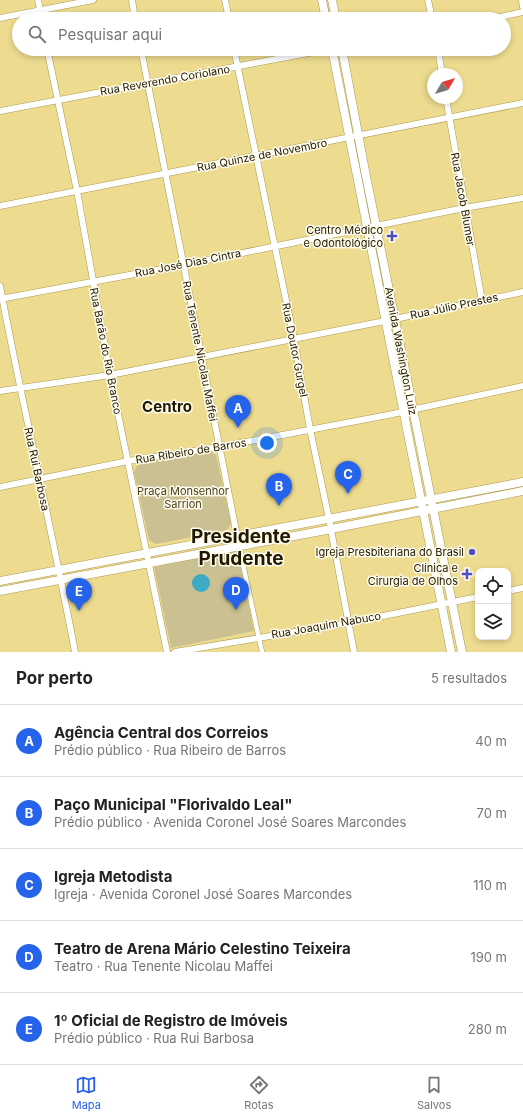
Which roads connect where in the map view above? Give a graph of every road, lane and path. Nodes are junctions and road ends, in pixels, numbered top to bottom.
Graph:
1 (38, 0) edge
2 (93, 0) edge
3 (132, 0) edge
4 (225, 0) edge
5 (322, 0) edge
6 (332, 0) edge
7 (428, 0) edge
8 (522, 0) edge
9 (523, 7) edge
10 (40, 10) junction
11 (30, 12) edge
12 (134, 12) edge
13 (228, 12) edge
14 (325, 12) edge
15 (335, 12) edge
16 (431, 12) edge
17 (523, 12) edge
18 (511, 15) edge
19 (12, 16) edge
20 (0, 18) edge
21 (48, 56) edge
22 (142, 56) edge
23 (235, 56) edge
24 (297, 56) edge
25 (332, 56) edge
26 (343, 56) edge
27 (439, 56) edge
28 (238, 68) junction
29 (441, 68) edge
30 (147, 83) junction
31 (57, 100) junction
32 (523, 103) edge
33 (447, 104) edge
34 (0, 112) edge
35 (449, 117) junction
36 (358, 137) junction
37 (349, 138) junction
38 (256, 157) junction
39 (165, 173) junction
40 (77, 191) junction
41 (523, 198) edge
42 (0, 206) edge
43 (464, 208) junction
44 (372, 226) junction
45 (274, 246) junction
46 (183, 265) junction
47 (93, 282) junction
48 (0, 286) edge
49 (523, 292) edge
50 (1, 299) edge
51 (482, 301) junction
52 (395, 319) junction
53 (386, 321) junction
54 (294, 338) junction
55 (201, 357) junction
56 (110, 375) junction
57 (523, 386) edge
58 (19, 387) junction
59 (0, 391) edge
60 (413, 410) junction
61 (404, 412) junction
62 (310, 429) junction
63 (219, 447) junction
64 (128, 461) junction
65 (39, 478) junction
66 (523, 482) edge
67 (0, 486) edge
68 (523, 491) edge
69 (431, 500) junction
70 (422, 501) junction
71 (433, 509) junction
72 (424, 510) junction
73 (329, 518) junction
74 (331, 529) junction
75 (237, 536) junction
76 (239, 546) junction
77 (146, 553) junction
78 (148, 562) junction
79 (59, 570) junction
80 (61, 579) junction
81 (0, 581) edge
82 (523, 588) edge
83 (511, 590) edge
84 (0, 591) edge
85 (475, 598) edge
86 (452, 602) junction
87 (443, 604) junction
88 (348, 623) junction
89 (259, 638) junction
90 (75, 652) edge
91 (167, 652) edge
92 (175, 652) edge
93 (262, 652) edge
94 (354, 652) edge
95 (451, 652) edge
96 (462, 652) edge

1 - 10 street
2 - 10 street
3 - 12 street
4 - 13 street
5 - 14 main road
6 - 15 main road
7 - 16 street
8 - 9 street
10 - 11 street
17 - 18 street
19 - 20 street
21 - 31 street, Rua Barão do Rio Branco
22 - 30 street, Rua Tenente Nicolau Maffei
23 - 28 street, Rua Doutor Gurgel
24 - 28 street, Rua Reverendo Coriolano
25 - 37 main road, Avenida Washington Luiz
26 - 36 main road, Avenida Washington Luiz
27 - 29 street
28 - 30 street, Rua Reverendo Coriolano
28 - 38 street, Rua Doutor Gurgel
30 - 31 street, Rua Reverendo Coriolano
30 - 39 street, Rua Tenente Nicolau Maffei
31 - 34 street, Rua Reverendo Coriolano
31 - 40 street, Rua Barão do Rio Branco
32 - 35 street, Rua Quinze de Novembro
33 - 35 street, Rua Jacob Blumer
35 - 36 street, Rua Quinze de Novembro
35 - 43 street, Rua Jacob Blumer
36 - 37 street, Rua Quinze de Novembro
36 - 44 main road, Avenida Washington Luiz
37 - 38 street, Rua Quinze de Novembro
37 - 44 main road, Avenida Washington Luiz
38 - 39 street, Rua Quinze de Novembro
38 - 45 street, Rua Doutor Gurgel
39 - 40 street, Rua Quinze de Novembro
39 - 46 street, Rua Tenente Nicolau Maffei
40 - 42 street, Rua Quinze de Novembro
40 - 47 street, Rua Barão do Rio Branco
41 - 43 street, Rua José Dias Cintra
43 - 44 street, Rua José Dias Cintra
43 - 51 street, Rua Jacob Blumer
44 - 45 street, Rua José Dias Cintra
44 - 52 main road, Avenida Washington Luiz
44 - 53 main road, Avenida Washington Luiz
45 - 46 street, Rua José Dias Cintra
45 - 54 street, Rua Doutor Gurgel
46 - 47 street, Rua José Dias Cintra
46 - 55 street, Rua Tenente Nicolau Maffei
47 - 50 street, Rua José Dias Cintra
47 - 56 street, Rua Barão do Rio Branco
48 - 50 street, Rua Rui Barbosa
49 - 51 street, Rua Júlio Prestes
50 - 58 street, Rua Rui Barbosa
51 - 52 street, Rua Júlio Prestes
52 - 53 street, Rua Júlio Prestes
52 - 60 main road, Avenida Washington Luiz
53 - 54 street, Rua Júlio Prestes
53 - 61 main road, Avenida Washington Luiz
54 - 55 street, Rua Júlio Prestes
54 - 62 street, Rua Doutor Gurgel
55 - 56 street, Rua Júlio Prestes
55 - 63 street, Rua Tenente Nicolau Maffei
56 - 58 street, Rua Júlio Prestes
56 - 64 street, Rua Barão do Rio Branco
57 - 60 street, Rua Ribeiro de Barros
58 - 59 street, Rua Júlio Prestes
58 - 65 street, Rua Rui Barbosa
60 - 61 street, Rua Ribeiro de Barros
60 - 69 main road, Avenida Washington Luiz
61 - 62 street, Rua Ribeiro de Barros
61 - 70 main road, Avenida Washington Luiz
62 - 63 street, Rua Ribeiro de Barros
62 - 73 street, Rua Doutor Gurgel
63 - 64 street, Rua Ribeiro de Barros
63 - 75 street, Rua Tenente Nicolau Maffei
64 - 65 street, Rua Ribeiro de Barros
64 - 77 street, Rua Barão do Rio Branco
65 - 67 street, Rua Ribeiro de Barros
65 - 79 street, Rua Rui Barbosa
66 - 69 main road
68 - 71 main road
69 - 70 main road
69 - 71 main road, Avenida Washington Luiz
70 - 72 main road, Avenida Washington Luiz
70 - 73 main road
71 - 72 main road
71 - 86 main road, Avenida Washington Luiz
72 - 74 main road
72 - 87 main road, Avenida Washington Luiz
73 - 74 street, Rua Doutor Gurgel
73 - 75 main road
74 - 76 main road
74 - 88 street, Rua Doutor Gurgel
75 - 76 street, Rua Tenente Nicolau Maffei
75 - 77 main road
76 - 78 main road
76 - 89 street, Rua Tenente Nicolau Maffei
77 - 78 street, Rua Barão do Rio Branco
77 - 79 main road
78 - 80 main road
78 - 91 street, Rua Barão do Rio Branco
79 - 80 street, Rua Rui Barbosa
79 - 81 main road
80 - 84 main road
80 - 90 street, Rua Rui Barbosa
82 - 83 street
85 - 86 street, Rua Joaquim Nabuco
86 - 87 street, Rua Joaquim Nabuco
86 - 96 main road, Avenida Washington Luiz
87 - 88 street, Rua Joaquim Nabuco
87 - 95 main road, Avenida Washington Luiz
88 - 89 street, Rua Joaquim Nabuco
88 - 94 street, Rua Doutor Gurgel
89 - 92 street, Rua Joaquim Nabuco
89 - 93 street, Rua Tenente Nicolau Maffei

